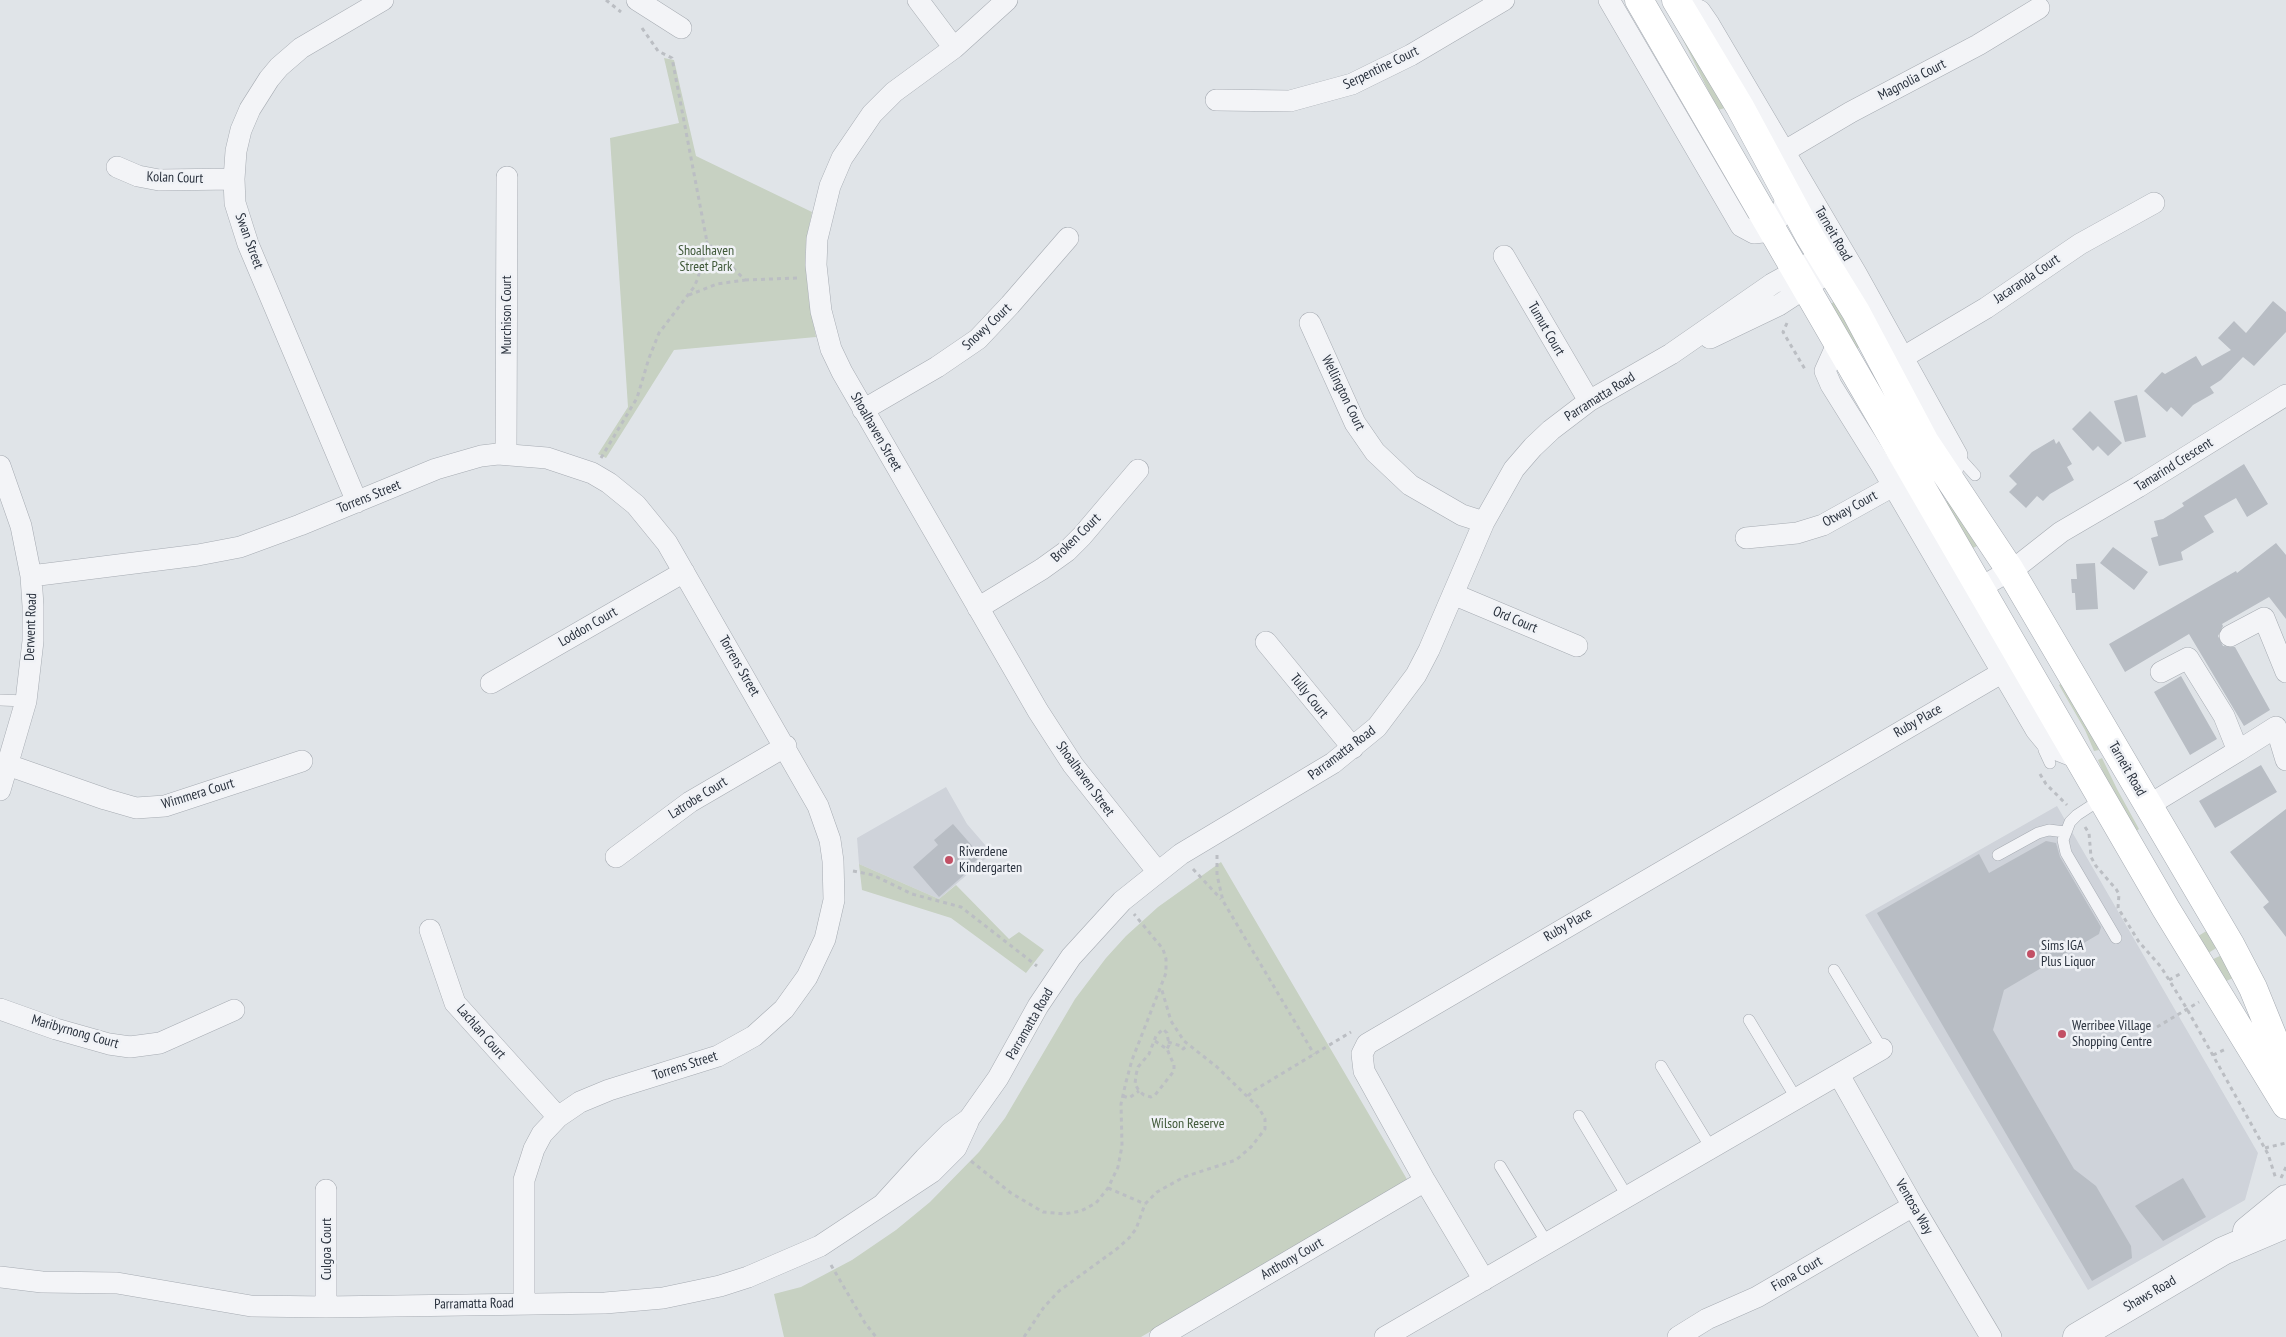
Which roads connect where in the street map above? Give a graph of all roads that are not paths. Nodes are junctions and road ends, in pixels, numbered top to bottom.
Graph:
1 (383, 0) edge
2 (918, 0) edge
3 (1007, 0) edge
4 (1504, 0) edge
5 (1609, 0) edge
6 (1639, 0) edge
7 (1679, 4) edge
8 (632, 8) edge
9 (2039, 8) dead end
10 (1654, 25) junction
11 (681, 28) dead end
12 (954, 48) junction
13 (1216, 100) dead end
14 (1786, 151) junction
15 (117, 167) dead end
16 (507, 176) dead end
17 (234, 179) junction
18 (1787, 196) junction
19 (2154, 203) dead end
20 (1771, 227) junction
21 (1068, 238) dead end
22 (1504, 256) dead end
23 (1826, 264) junction
24 (1801, 280) junction
25 (1310, 323) dead end
26 (1838, 342) junction
27 (1902, 358) junction
28 (2286, 395) edge
29 (1589, 401) junction
30 (863, 410) junction
31 (506, 454) junction
32 (0, 466) edge
33 (1953, 468) junction
34 (1138, 470) dead end
35 (1975, 475) dead end
36 (1893, 486) junction
37 (357, 502) junction
38 (1484, 522) junction
39 (1746, 538) dead end
40 (2006, 565) junction
41 (684, 572) junction
42 (32, 576) junction
43 (1977, 583) junction
44 (1453, 594) junction
45 (978, 608) junction
46 (2230, 636) dead end
47 (1266, 642) dead end
48 (1577, 646) dead end
49 (2002, 672) junction
50 (2162, 672) dead end
51 (2286, 672) edge
52 (491, 683) dead end
53 (0, 700) edge
54 (26, 701) junction
55 (2281, 723) edge
56 (786, 746) junction
57 (1353, 748) junction
58 (2238, 751) junction
59 (2080, 759) junction
60 (2286, 760) edge
61 (302, 761) dead end
62 (3, 779) edge
63 (2103, 798) junction
64 (2148, 805) junction
65 (2065, 832) junction
66 (2170, 844) junction
67 (1998, 855) dead end
68 (616, 857) dead end
69 (2139, 861) junction
70 (1157, 871) junction
71 (2199, 892) junction
72 (2166, 909) junction
73 (430, 930) dead end
74 (2116, 938) dead end
75 (1834, 970) dead end
76 (0, 1009) edge
77 (234, 1010) dead end
78 (1749, 1020) dead end
79 (1882, 1049) joint
80 (1661, 1066) dead end
81 (2286, 1069) edge
82 (1839, 1075) junction
83 (1796, 1098) junction
84 (2286, 1105) edge
85 (1579, 1116) dead end
86 (558, 1117) junction
87 (968, 1119) junction
88 (1711, 1148) junction
89 (1500, 1166) dead end
90 (1425, 1181) junction
91 (326, 1190) dead end
92 (1627, 1196) junction
93 (2286, 1200) edge
94 (884, 1203) junction
95 (1913, 1206) junction
96 (2286, 1224) edge
97 (1547, 1243) junction
98 (2223, 1252) junction
99 (0, 1278) edge
100 (1484, 1280) junction
101 (42, 1282) junction
102 (0, 1288) edge
103 (524, 1304) junction
104 (326, 1307) junction
105 (2093, 1333) edge
106 (1160, 1337) edge
107 (1385, 1337) edge
108 (1678, 1337) edge
109 (1991, 1337) edge

1 - 17 street, Swan Street
2 - 12 street
3 - 12 street, Shoalhaven Street
4 - 13 street, Serpentine Court
5 - 20 street
6 - 10 main road
7 - 10 main road
7 - 14 street, Tarneit Road
7 - 18 main road, Tarneit Road
8 - 11 street
9 - 14 street, Magnolia Court
10 - 20 main road
12 - 30 street, Shoalhaven Street
14 - 27 street, Tarneit Road
15 - 17 street, Kolan Court
16 - 31 street, Murchison Court
17 - 37 street, Swan Street
18 - 20 street
18 - 23 main road, Tarneit Road
19 - 27 street, Jacaranda Court
20 - 24 main road
21 - 30 street, Snowy Court
22 - 29 street, Tumut Court
23 - 24 street, Parramatta Road
23 - 33 main road, Tarneit Road
24 - 26 main road
24 - 29 street, Parramatta Road
25 - 38 street, Wellington Court
26 - 36 street
26 - 43 main road
27 - 33 street, Tarneit Road
28 - 40 street, Tamarind Crescent
29 - 38 street, Parramatta Road
30 - 45 street, Shoalhaven Street
31 - 37 street, Torrens Street
31 - 41 street, Torrens Street
32 - 42 street, Derwent Road
33 - 35 lane
33 - 40 main road, Tarneit Road
34 - 45 street, Broken Court
36 - 39 street, Otway Court
36 - 49 street
37 - 42 street, Torrens Street
38 - 44 street, Parramatta Road
40 - 43 street, Tamarind Crescent
40 - 64 main road, Tarneit Road
41 - 52 street, Loddon Court
41 - 56 street, Torrens Street
42 - 54 street, Derwent Road
43 - 59 main road
44 - 48 street, Ord Court
44 - 57 street, Parramatta Road
45 - 70 street, Shoalhaven Street
46 - 51 street
47 - 57 street, Tully Court
49 - 59 street
49 - 90 street, Ruby Place
50 - 58 street
53 - 54 lane
54 - 62 street, Derwent Road
55 - 58 street
55 - 60 street
56 - 68 street, Latrobe Court
56 - 86 street, Torrens Street
57 - 70 street, Parramatta Road
58 - 64 street
59 - 63 main road
61 - 62 street, Wimmera Court
63 - 65 lane
63 - 69 main road
64 - 66 main road, Tarneit Road
65 - 67 lane
65 - 74 lane
66 - 69 main road
66 - 71 main road, Tarneit Road
69 - 72 main road
70 - 87 street, Parramatta Road
71 - 72 main road
71 - 81 main road, Tarneit Road
72 - 84 main road
73 - 86 street, Lachlan Court
75 - 79 lane
76 - 77 street, Maribyrnong Court
78 - 83 lane
79 - 82 street
80 - 88 lane
82 - 83 street
82 - 95 street, Ventosa Way
83 - 88 street
85 - 92 lane
86 - 103 street, Torrens Street
87 - 94 street, Parramatta Road
87 - 94 street, Parramatta Road
88 - 92 street
89 - 97 lane
90 - 100 street, Ruby Place
90 - 106 street, Anthony Court
91 - 104 street, Culgoa Court
92 - 97 street
93 - 98 street, Shaws Road
94 - 103 street, Parramatta Road
95 - 108 street, Fiona Court
95 - 109 street, Ventosa Way
96 - 98 street, Shaws Road
97 - 100 street
98 - 105 street, Shaws Road
99 - 101 street, Parramatta Road
100 - 107 street
101 - 102 street, Parramatta Road
101 - 104 street, Parramatta Road
103 - 104 street, Parramatta Road

